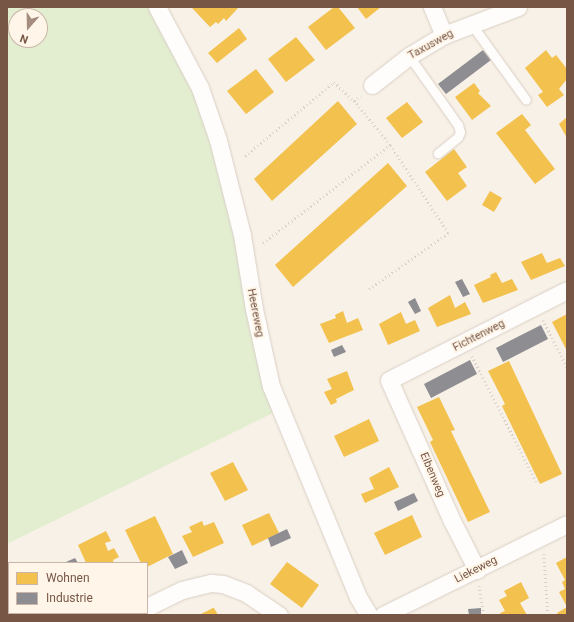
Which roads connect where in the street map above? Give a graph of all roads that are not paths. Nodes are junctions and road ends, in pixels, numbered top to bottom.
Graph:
1 (157, 7) edge
2 (432, 7) edge
3 (518, 7) edge
4 (472, 25) junction
5 (444, 35) junction
6 (409, 56) junction
7 (372, 85) road end
8 (526, 100) dead end
9 (438, 153) dead end
10 (567, 290) edge
11 (390, 380) joint
12 (567, 524) edge
13 (475, 571) junction
14 (148, 607) edge
15 (279, 615) edge
16 (369, 615) edge
17 (383, 615) edge

1 - 16 street, Heereweg
2 - 5 street
3 - 4 street, Taxusweg
4 - 5 street, Taxusweg
4 - 8 lane
5 - 6 street, Taxusweg
6 - 7 street, Taxusweg
6 - 9 lane
10 - 11 street, Fichtenweg
11 - 13 street, Eibenweg
12 - 13 street, Liekeweg
13 - 17 street, Liekeweg
14 - 15 street

